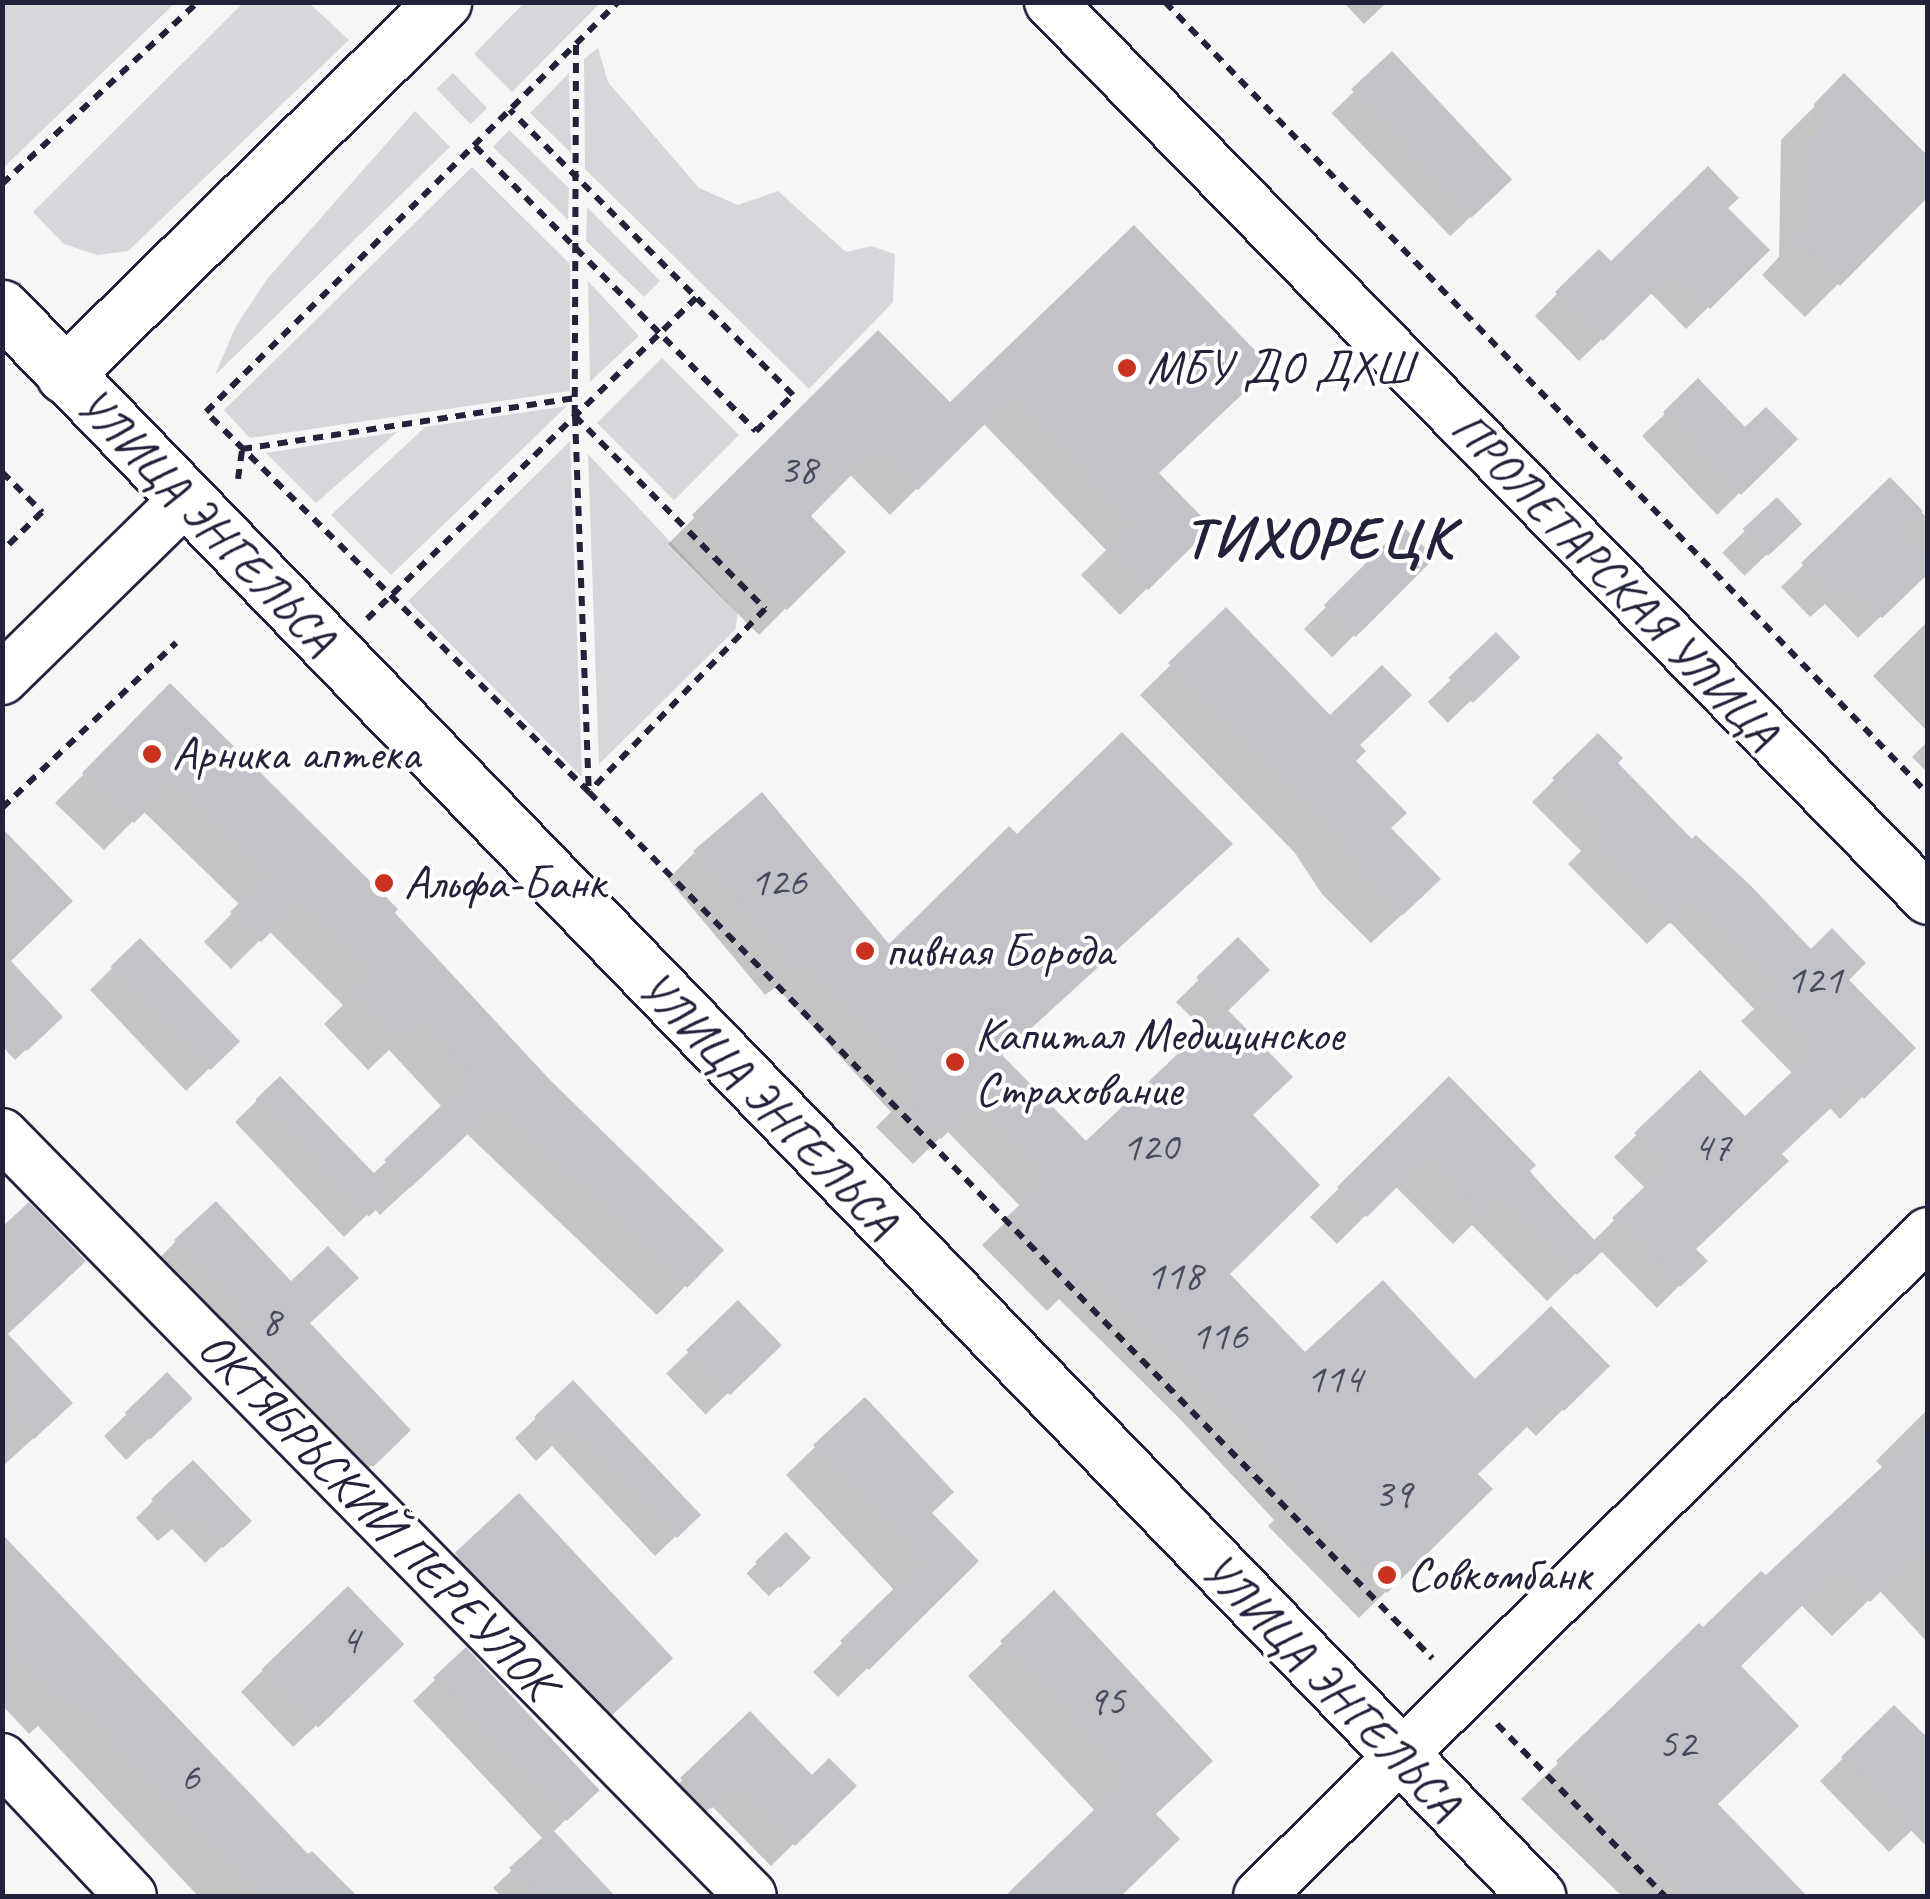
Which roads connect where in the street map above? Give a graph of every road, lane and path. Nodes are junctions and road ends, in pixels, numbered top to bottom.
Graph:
1 (198, 2) edge
2 (443, 2) edge
3 (618, 2) edge
4 (1050, 2) edge
5 (1166, 2) edge
6 (576, 44) junction
7 (510, 110) junction
8 (474, 146) junction
9 (576, 176) junction
10 (2, 184) edge
11 (576, 248) junction
12 (696, 298) junction
13 (2, 308) edge
14 (660, 333) junction
15 (64, 375) junction
16 (576, 398) junction
17 (576, 416) junction
18 (242, 449) junction
19 (2, 472) edge
20 (186, 499) junction
21 (2, 550) edge
22 (391, 597) junction
23 (349, 611) dead end
24 (176, 643) dead end
25 (2, 679) edge
26 (589, 792) junction
27 (1928, 794) edge
28 (2, 808) edge
29 (1928, 900) edge
30 (2, 1134) edge
31 (1928, 1233) edge
32 (1468, 1694) junction
33 (2, 1759) edge
34 (1402, 1761) junction
35 (130, 1896) edge
36 (751, 1896) edge
37 (1259, 1896) edge
38 (1537, 1896) edge
39 (1665, 1896) edge

1 - 10 path
2 - 15 main road
3 - 6 path
4 - 29 street, ПРОЛЕТАРСКАЯ УЛИЦА
5 - 27 path
6 - 7 path
6 - 9 path
7 - 8 path
7 - 9 path
8 - 11 path
8 - 18 path
9 - 11 path
9 - 12 path
11 - 14 path
11 - 16 path
12 - 14 path
12 - 14 path
13 - 15 main road, УЛИЦА ЭНГЕЛЬСА
14 - 17 path
15 - 20 main road, УЛИЦА ЭНГЕЛЬСА
16 - 17 path
16 - 18 path
17 - 22 path
17 - 26 path
17 - 26 path
18 - 22 path
19 - 21 path
20 - 25 street
20 - 34 main road, УЛИЦА ЭНГЕЛЬСА
22 - 23 path
22 - 26 path
24 - 28 path
26 - 32 path
30 - 36 street, ОКТЯБРЬСКИЙ ПЕРЕУЛОК
31 - 32 street
32 - 34 street
32 - 39 path
33 - 35 street
34 - 37 street
34 - 38 main road, УЛИЦА ЭНГЕЛЬСА

